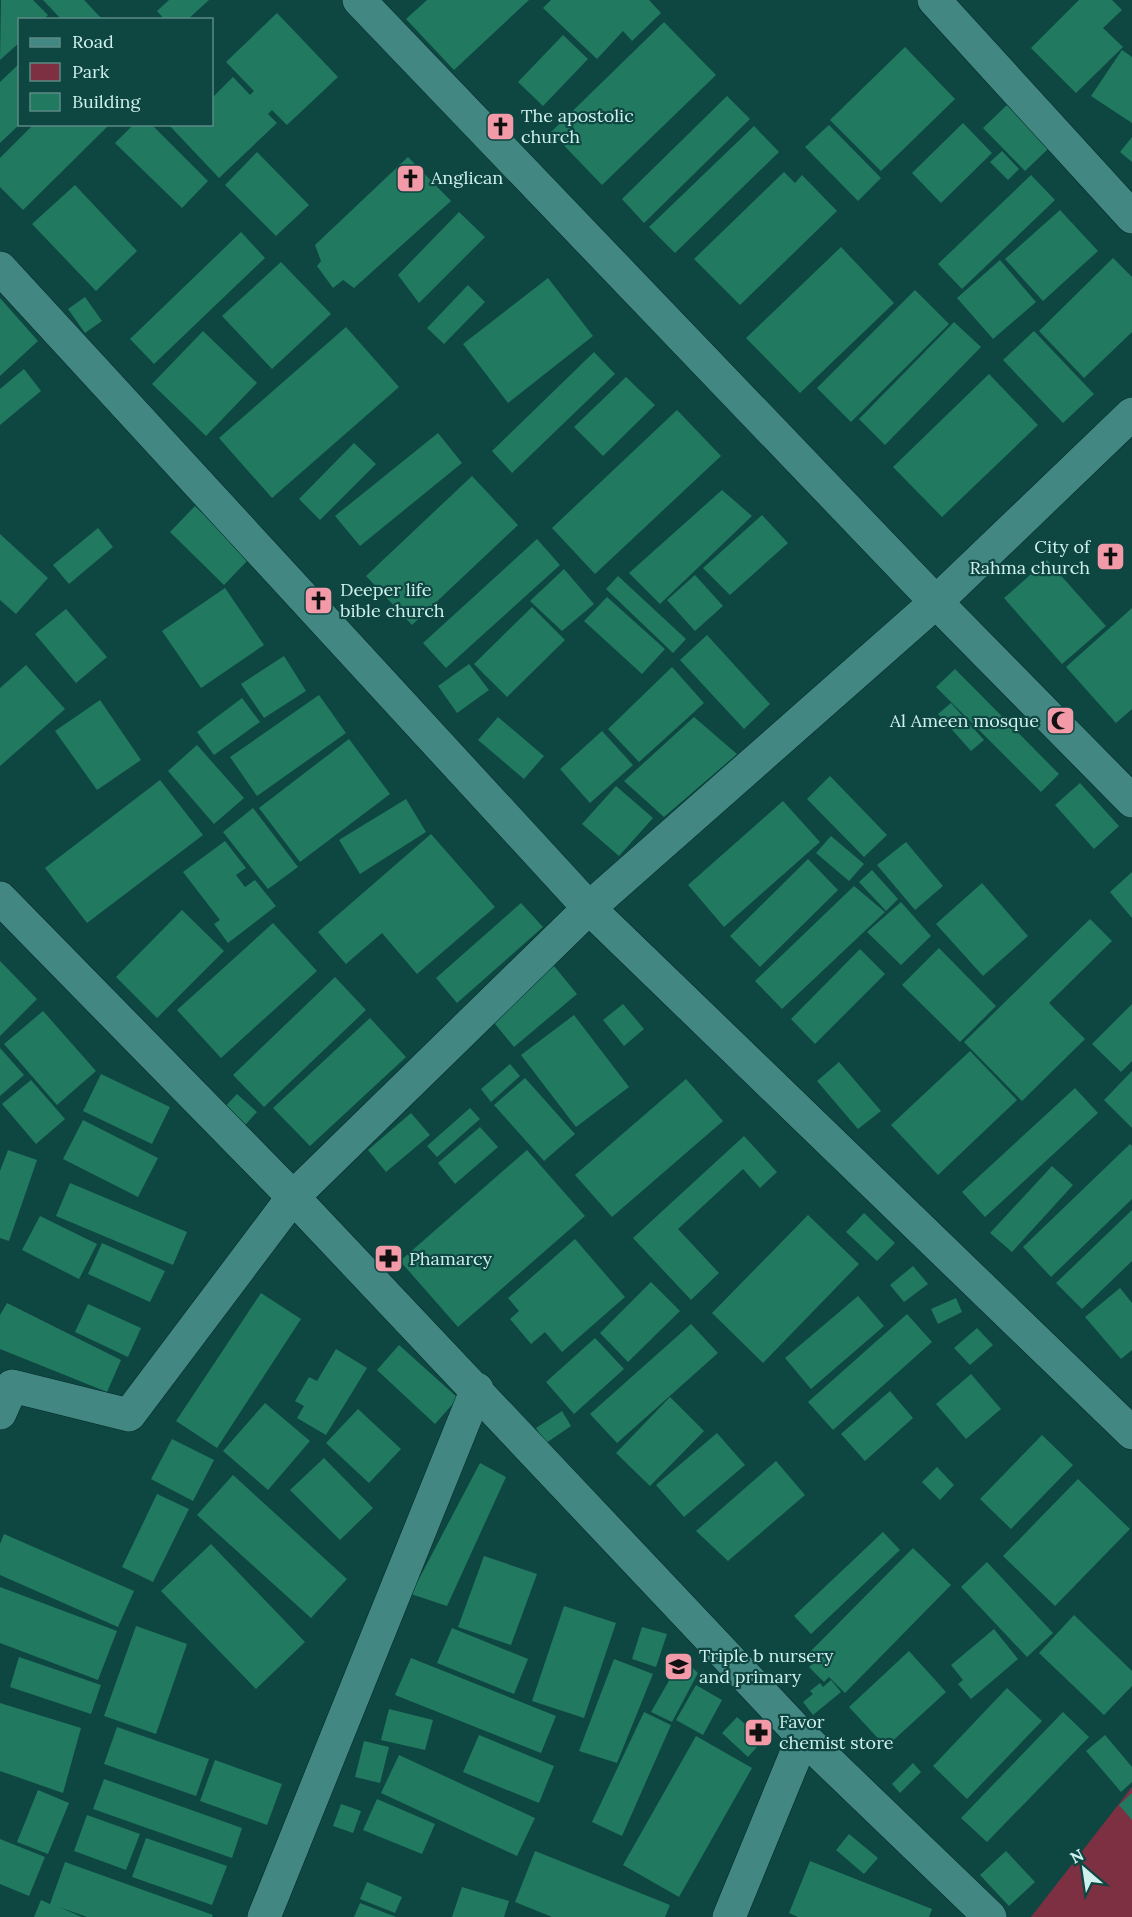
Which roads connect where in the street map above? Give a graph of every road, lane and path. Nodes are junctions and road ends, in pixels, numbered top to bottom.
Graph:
1 (359, 0) edge
2 (934, 0) edge
3 (1132, 217) edge
4 (0, 268) edge
5 (1132, 414) edge
6 (936, 602) junction
7 (1132, 801) edge
8 (0, 898) edge
9 (589, 908) junction
10 (293, 1197) junction
11 (477, 1389) junction
12 (0, 1413) edge
13 (1132, 1433) edge
14 (803, 1737) junction
15 (264, 1917) edge
16 (729, 1917) edge
17 (990, 1917) edge

1 - 6 street
2 - 3 street
4 - 9 street
5 - 6 street
6 - 7 street
6 - 9 street
8 - 10 street
9 - 10 street
9 - 13 street
10 - 11 street
10 - 12 street
11 - 14 street
11 - 15 street
14 - 16 street
14 - 17 street

